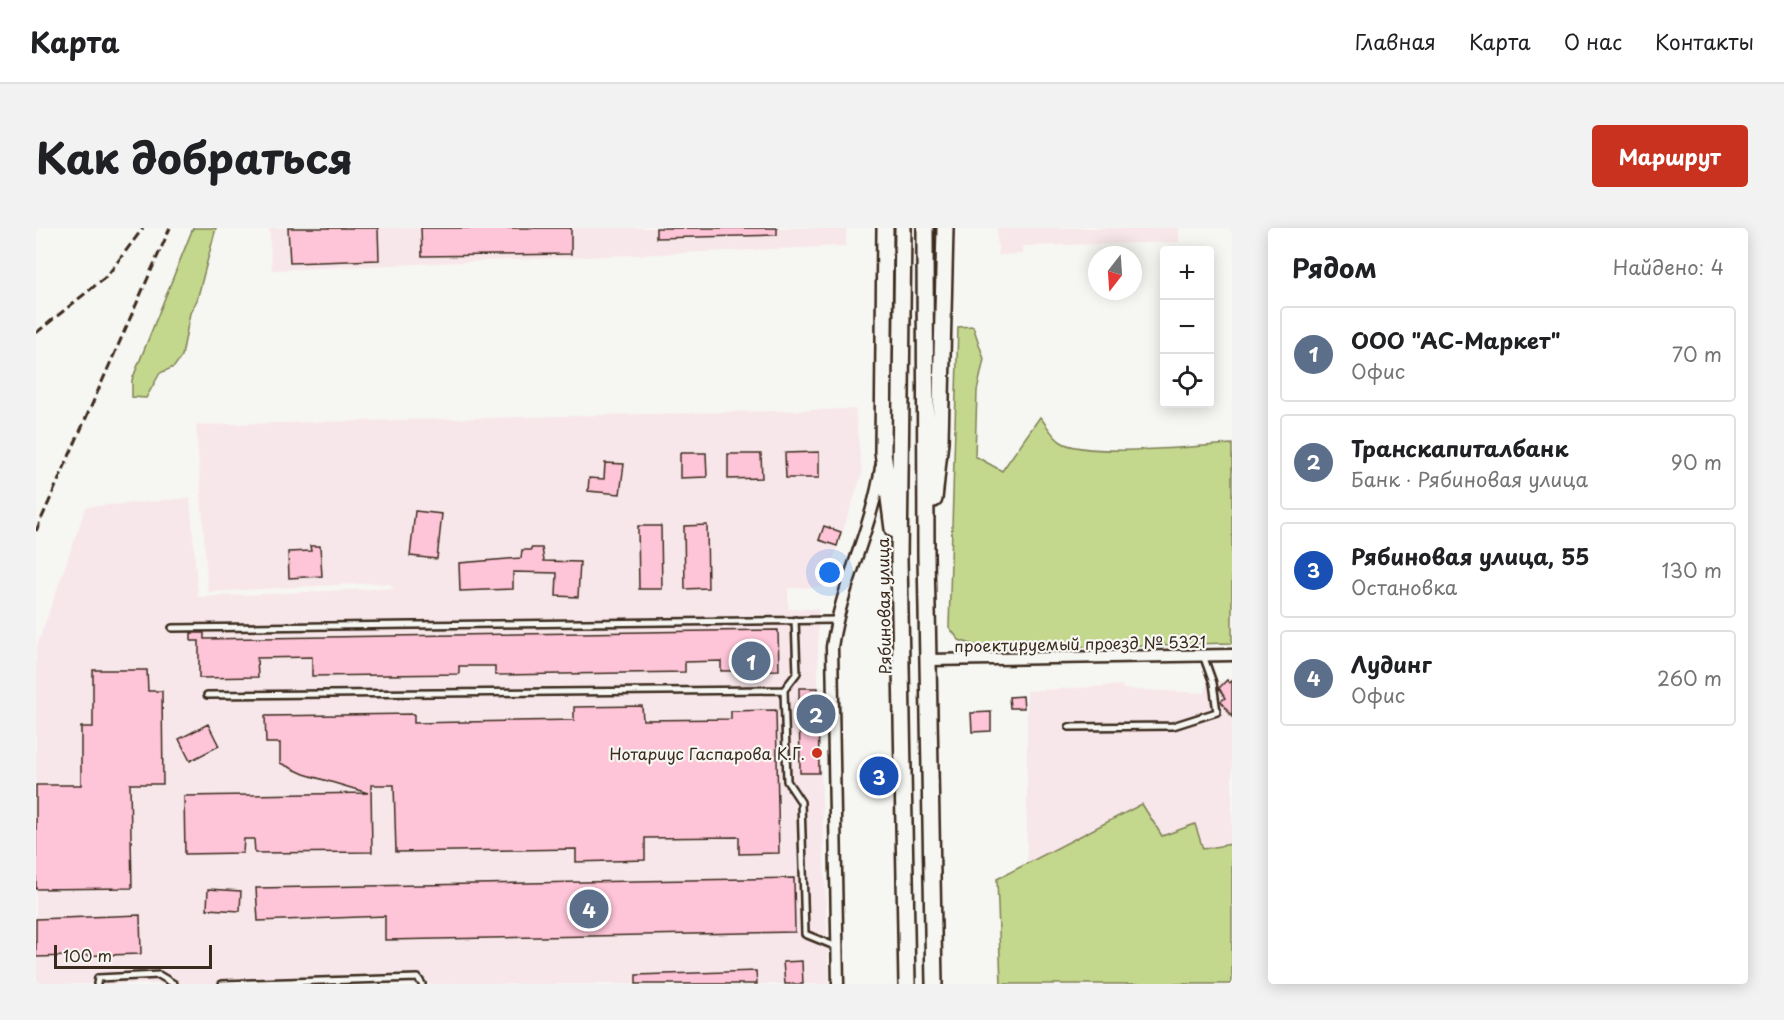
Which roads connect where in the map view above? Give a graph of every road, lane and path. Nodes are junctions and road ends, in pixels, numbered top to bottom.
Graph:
1 (885, 228) edge
2 (903, 228) edge
3 (925, 228) edge
4 (945, 228) edge
5 (883, 452) junction
6 (926, 555) junction
7 (899, 559) junction
8 (795, 620) junction
9 (837, 620) junction
10 (172, 628) dead end
11 (1203, 655) junction
12 (1232, 655) edge
13 (928, 660) junction
14 (784, 690) junction
15 (207, 696) dead end
16 (1069, 727) dead end
17 (837, 947) junction
18 (97, 984) edge
19 (174, 984) edge
20 (222, 984) edge
21 (422, 984) edge
22 (838, 984) edge
23 (907, 984) edge
24 (934, 984) edge

1 - 5 main road
2 - 7 main road, Рябиновая улица
3 - 6 main road
4 - 6 main road
5 - 7 main road
5 - 9 street
6 - 13 main road
7 - 23 main road, Рябиновая улица
8 - 9 lane
8 - 10 lane
8 - 14 lane
9 - 17 street
11 - 12 street, проектируемый проезд № 5321
11 - 13 street, проектируемый проезд № 5321
11 - 16 lane
13 - 24 main road
14 - 15 lane
14 - 17 lane
17 - 22 street
18 - 19 lane
20 - 21 lane

